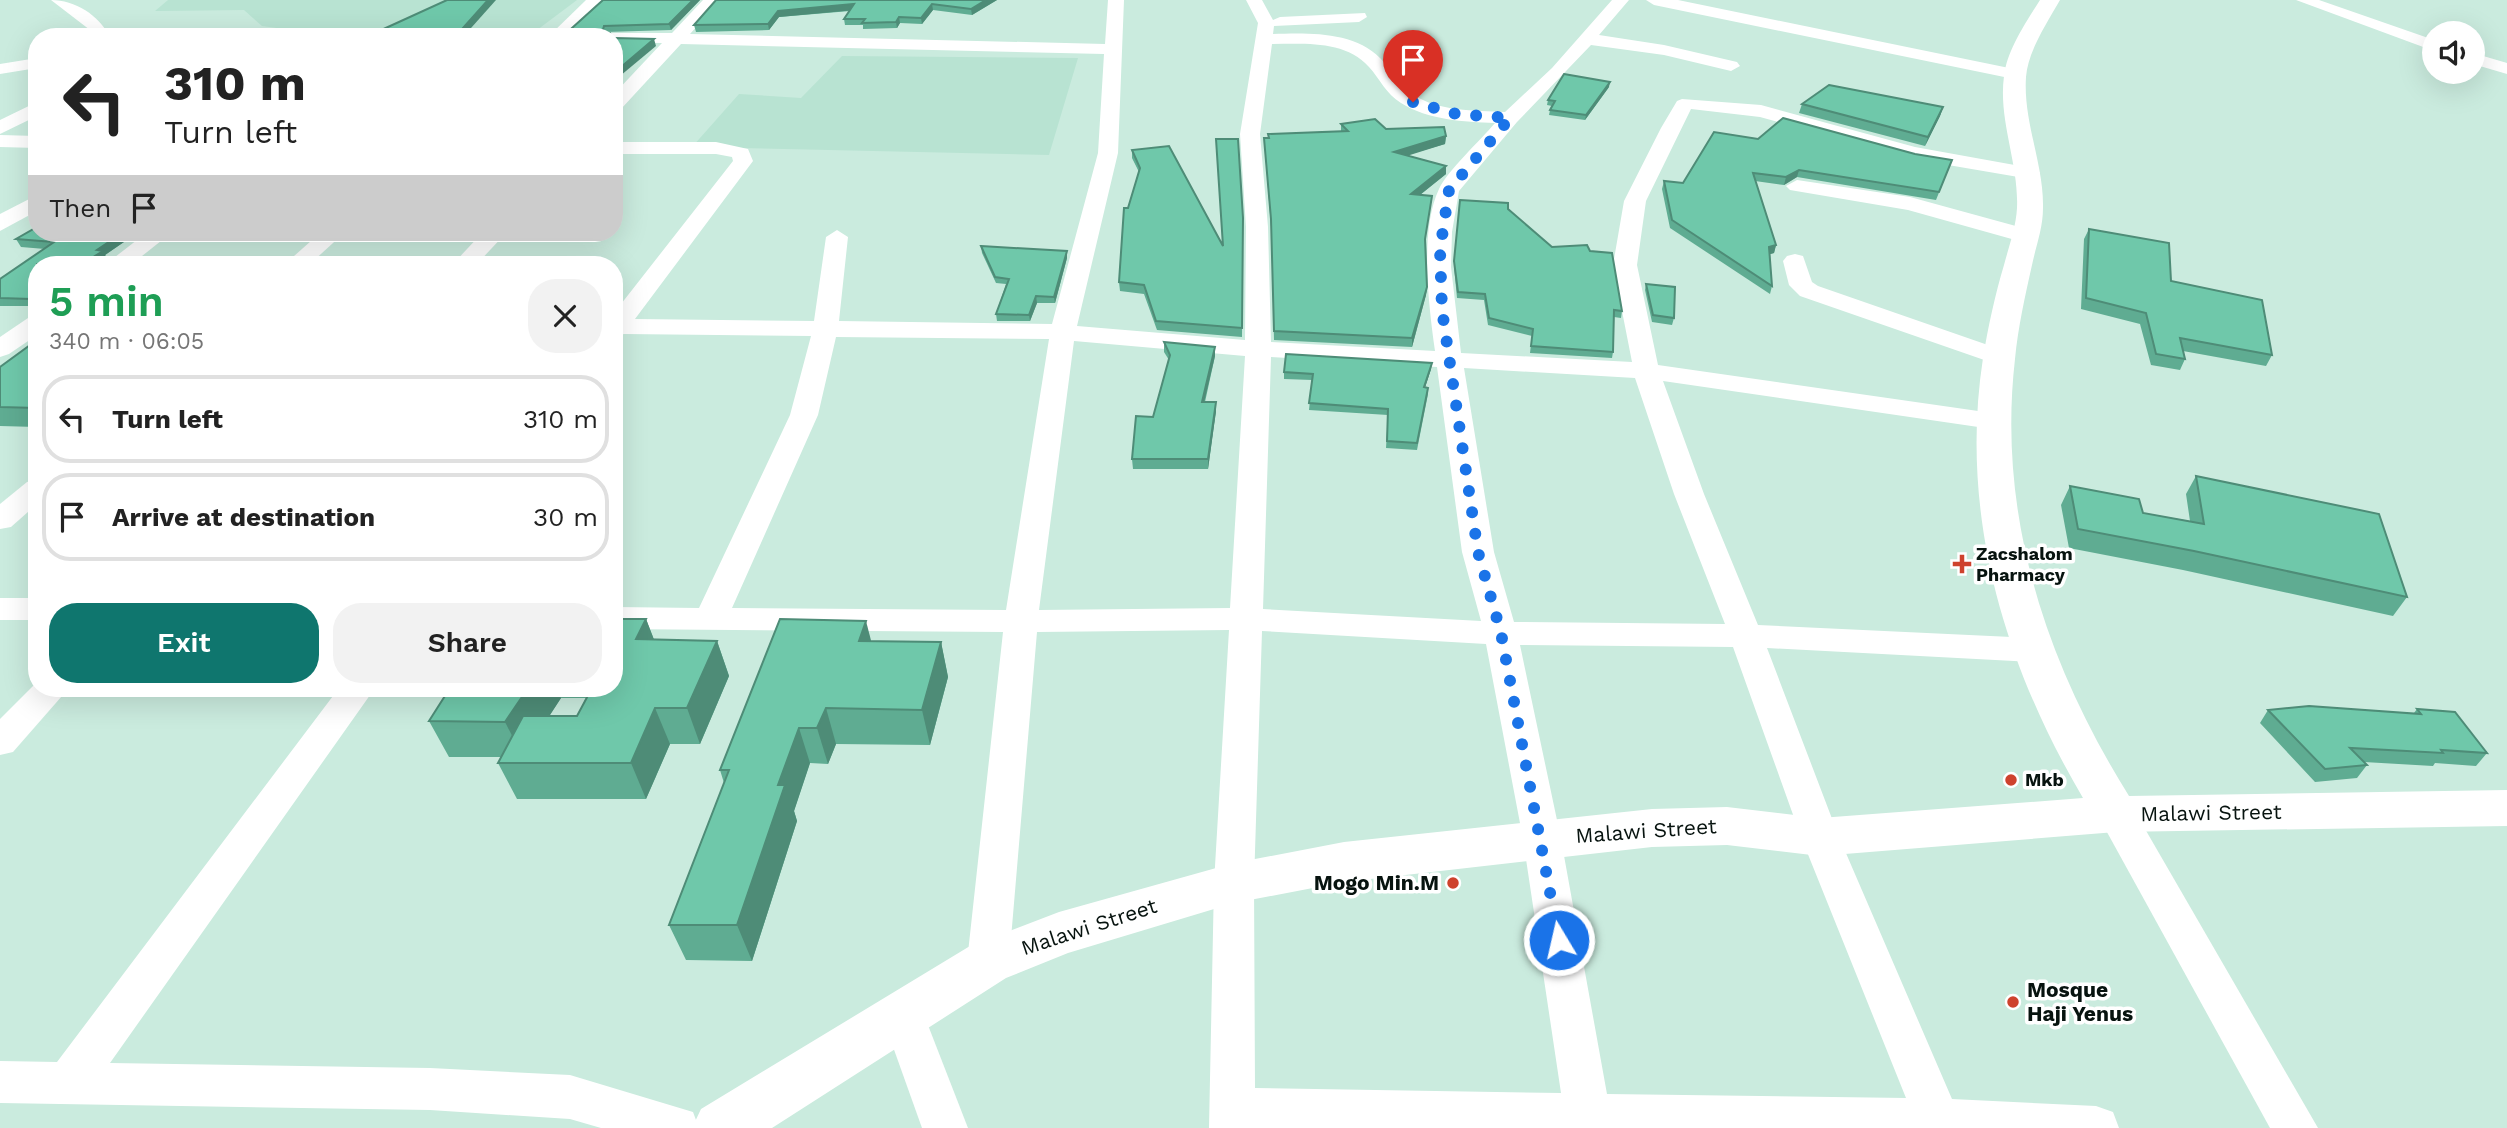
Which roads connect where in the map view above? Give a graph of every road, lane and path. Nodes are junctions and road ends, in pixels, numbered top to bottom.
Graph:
1 (60, 0) edge
2 (594, 0) edge
3 (712, 0) edge
4 (1116, 0) edge
5 (1254, 0) edge
6 (1621, 0) edge
7 (1654, 0) edge
8 (2050, 0) edge
9 (2304, 0) edge
10 (1359, 16) dead end
11 (98, 28) edge
12 (565, 28) edge
13 (1265, 31) junction
14 (623, 37) edge
15 (674, 38) junction
16 (1589, 39) junction
17 (2422, 42) edge
18 (1112, 49) junction
19 (2485, 62) edge
20 (28, 64) edge
21 (1731, 65) dead end
22 (0, 69) edge
23 (2507, 69) edge
24 (2014, 74) junction
25 (623, 95) edge
26 (28, 113) edge
27 (1510, 118) junction
28 (0, 128) edge
29 (0, 141) edge
30 (28, 142) edge
31 (623, 148) edge
32 (2030, 173) junction
33 (1797, 186) dead end
34 (28, 207) edge
35 (0, 224) edge
36 (2026, 236) junction
37 (837, 237) dead end
38 (148, 242) edge
39 (322, 242) edge
40 (486, 242) edge
41 (128, 256) edge
42 (306, 256) edge
43 (472, 256) edge
44 (1796, 261) dead end
45 (623, 317) edge
46 (0, 318) edge
47 (28, 320) edge
48 (623, 327) edge
49 (826, 327) junction
50 (28, 328) edge
51 (1063, 332) junction
52 (0, 349) edge
53 (1258, 349) junction
54 (1999, 357) junction
55 (1449, 361) junction
56 (1646, 371) junction
57 (1992, 421) junction
58 (28, 496) edge
59 (0, 520) edge
60 (0, 609) edge
61 (28, 609) edge
62 (623, 618) edge
63 (711, 618) junction
64 (1247, 618) junction
65 (1021, 621) junction
66 (1501, 633) junction
67 (1746, 636) junction
68 (2032, 650) junction
69 (43, 697) edge
70 (351, 697) edge
71 (0, 742) edge
72 (2502, 808) edge
73 (2116, 814) junction
74 (1820, 837) junction
75 (1542, 839) junction
76 (1234, 883) junction
77 (988, 962) junction
78 (904, 1016) junction
79 (0, 1082) edge
80 (68, 1084) junction
81 (1233, 1119) edge
82 (1589, 1122) edge
83 (1940, 1125) edge
84 (676, 1128) edge
85 (721, 1128) edge
86 (945, 1128) edge
87 (2096, 1128) edge
88 (2295, 1128) edge

1 - 11 street
2 - 12 street
3 - 15 street
4 - 18 street
5 - 13 street
6 - 16 street
7 - 24 street
8 - 24 street
9 - 17 street
10 - 13 street
13 - 27 street
13 - 53 street
14 - 15 street
15 - 18 street
15 - 25 street
16 - 21 street
16 - 27 street
18 - 51 street
19 - 23 street
20 - 22 street
24 - 32 street
26 - 28 street
27 - 55 street
29 - 30 street
31 - 45 street
32 - 36 street
32 - 56 street
33 - 36 street
34 - 35 street
36 - 54 street
37 - 49 street
38 - 41 street
39 - 42 street
40 - 43 street
44 - 54 street
46 - 47 street
48 - 49 street
49 - 51 street
49 - 63 street
50 - 52 street
51 - 53 street
51 - 65 street
53 - 55 street
53 - 64 street
54 - 57 street
55 - 56 street
55 - 66 street
56 - 57 street
56 - 67 street
57 - 68 street
58 - 59 street
60 - 61 street
62 - 63 street
63 - 65 street
64 - 65 street
64 - 66 street
64 - 76 street
65 - 77 street
66 - 67 street
66 - 75 street
67 - 68 street
67 - 74 street
68 - 73 street
69 - 71 street
70 - 80 street
72 - 73 street, Malawi Street
73 - 74 street, Malawi Street
73 - 88 street
74 - 75 street, Malawi Street
74 - 83 street
75 - 76 street, Malawi Street
75 - 82 street
76 - 77 street, Malawi Street
76 - 81 street
77 - 78 street, Malawi Street
78 - 85 street, Malawi Street
78 - 86 street
79 - 80 street
80 - 84 street
81 - 82 street
82 - 83 street
83 - 87 street

